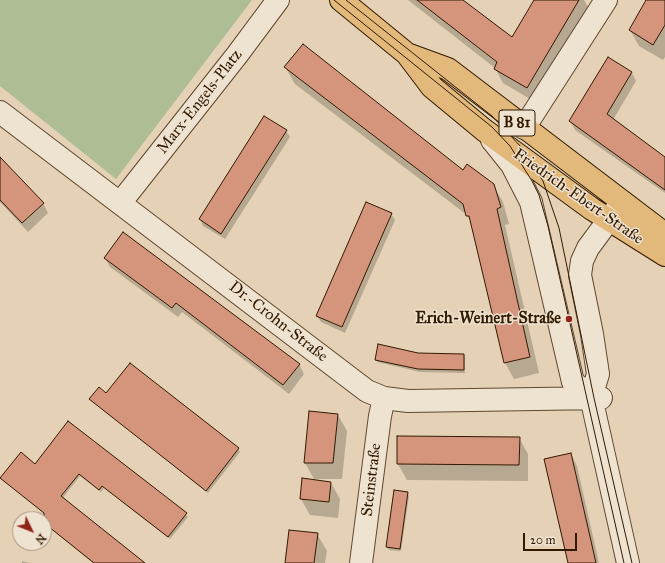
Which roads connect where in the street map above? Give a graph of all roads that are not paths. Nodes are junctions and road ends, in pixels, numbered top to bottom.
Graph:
1 (278, 0) edge
2 (341, 0) edge
3 (606, 0) edge
4 (407, 54) junction
5 (0, 112) edge
6 (524, 128) junction
7 (484, 130) junction
8 (121, 202) junction
9 (622, 202) junction
10 (609, 220) junction
11 (665, 234) edge
12 (665, 255) edge
13 (384, 398) junction
14 (596, 398) junction
15 (361, 563) edge
16 (628, 563) edge

1 - 8 street, Marx-Engels-Platz
2 - 4 main road, Friedrich-Ebert-Straße / B 81
3 - 6 street
4 - 6 main road, Friedrich-Ebert-Straße / B 81
4 - 7 main road, Friedrich-Ebert-Straße / B 81
5 - 8 street, Dr.-Crohn-Straße
6 - 9 main road, Friedrich-Ebert-Straße / B 81
7 - 10 main road, Friedrich-Ebert-Straße / B 81
7 - 14 street
8 - 13 street, Dr.-Crohn-Straße
9 - 10 street
9 - 11 main road, Friedrich-Ebert-Straße / B 81
10 - 12 main road, Friedrich-Ebert-Straße / B 81
10 - 14 street
13 - 14 street, Dr.-Crohn-Straße
13 - 15 street, Steinstraße
14 - 16 street

